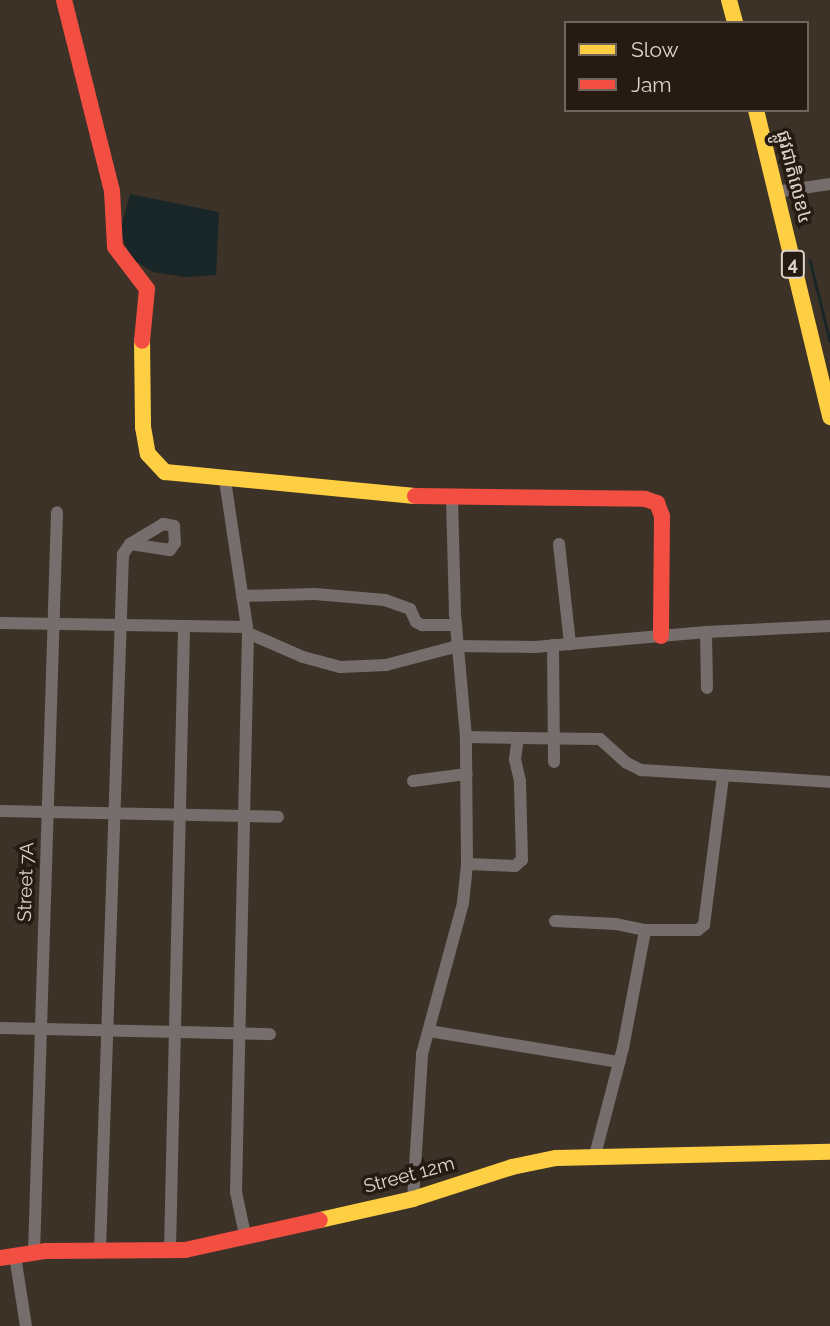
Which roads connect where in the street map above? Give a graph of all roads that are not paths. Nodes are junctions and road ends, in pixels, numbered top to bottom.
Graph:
1 (64, 0) edge
2 (729, 0) edge
3 (734, 21) edge
4 (756, 112) edge
5 (830, 184) edge
6 (776, 192) junction
7 (830, 417) edge
8 (225, 480) junction
9 (452, 499) junction
10 (57, 512) dead end
11 (130, 544) dead end
12 (559, 544) dead end
13 (242, 596) junction
14 (0, 623) edge
15 (54, 624) junction
16 (120, 625) junction
17 (456, 625) junction
18 (184, 626) junction
19 (830, 626) edge
20 (248, 630) junction
21 (706, 632) junction
22 (661, 636) junction
23 (570, 644) junction
24 (553, 645) junction
25 (458, 646) junction
26 (707, 688) dead end
27 (466, 737) junction
28 (517, 738) junction
29 (554, 738) junction
30 (554, 762) dead end
31 (467, 775) junction
32 (723, 777) junction
33 (413, 781) dead end
34 (830, 782) edge
35 (0, 811) edge
36 (48, 812) junction
37 (114, 814) junction
38 (180, 815) junction
39 (244, 817) junction
40 (278, 817) dead end
41 (467, 864) junction
42 (555, 921) dead end
43 (645, 930) junction
44 (0, 1028) edge
45 (41, 1029) junction
46 (107, 1031) junction
47 (429, 1031) junction
48 (175, 1032) junction
49 (239, 1033) junction
50 (270, 1034) dead end
51 (619, 1062) junction
52 (830, 1152) edge
53 (594, 1159) junction
54 (413, 1199) junction
55 (245, 1235) junction
56 (170, 1250) junction
57 (100, 1251) junction
58 (34, 1252) junction
59 (8, 1257) edge
60 (26, 1326) edge

1 - 8 main road
2 - 3 main road
4 - 6 main road, ផ្លូវជាតិលេខ៤ / 4
5 - 6 street
6 - 7 main road, ផ្លូវជាតិលេខ៤ / 4
8 - 9 main road
8 - 13 street
9 - 17 street
9 - 22 main road
10 - 15 street, Street 7A
11 - 16 street
12 - 23 street
13 - 17 street
13 - 20 street
14 - 15 street
15 - 16 street
15 - 36 street, Street 7A
16 - 18 street
16 - 37 street
17 - 25 street
18 - 20 street
18 - 38 street
19 - 21 street
20 - 25 street
20 - 39 street
21 - 22 street
21 - 26 street
22 - 23 street
23 - 24 street
24 - 25 street
24 - 29 street
25 - 27 street
27 - 28 street
27 - 31 street
28 - 29 street
28 - 41 street
29 - 30 street
29 - 32 street
31 - 33 street
31 - 41 street
32 - 34 street
32 - 43 street
35 - 36 street
36 - 37 street
36 - 45 street, Street 7A
37 - 38 street
37 - 46 street
38 - 39 street
38 - 48 street
39 - 40 street
39 - 49 street
41 - 47 street
42 - 43 street
43 - 51 street
44 - 45 street
45 - 46 street
45 - 58 street, Street 7A
46 - 48 street
46 - 57 street
47 - 51 street
47 - 54 street
48 - 49 street
48 - 56 street
49 - 50 street
49 - 55 street
51 - 53 street
52 - 53 main road, Street 12m
53 - 54 main road, Street 12m
54 - 55 main road, Street 12m
55 - 56 main road, Street 12m
56 - 57 main road, Street 12m
57 - 58 main road, Street 12m
58 - 59 main road, Street 12m
59 - 60 street

